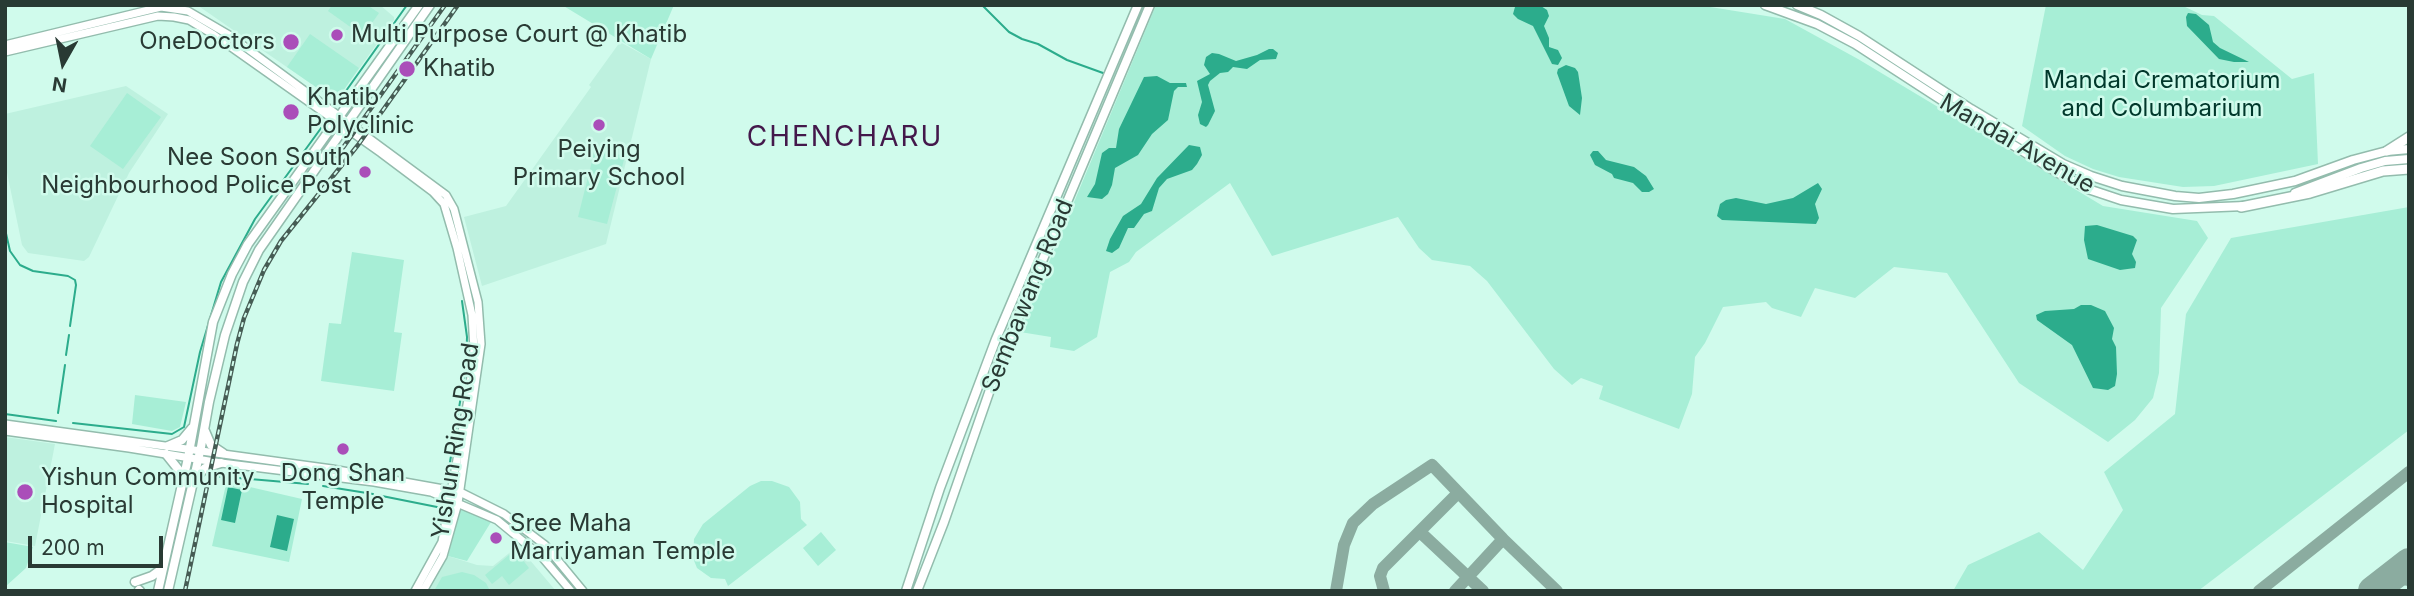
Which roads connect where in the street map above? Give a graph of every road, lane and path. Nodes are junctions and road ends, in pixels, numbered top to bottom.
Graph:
1 (419, 5) edge
2 (430, 5) edge
3 (1138, 5) edge
4 (1150, 5) edge
5 (1765, 5) edge
6 (1797, 5) edge
7 (5, 46) edge
8 (5, 52) edge
9 (337, 119) junction
10 (346, 124) junction
11 (2409, 136) edge
12 (2409, 149) edge
13 (2387, 151) junction
14 (2409, 159) edge
15 (2409, 169) edge
16 (2241, 207) junction
17 (5, 424) edge
18 (194, 425) junction
19 (204, 429) junction
20 (5, 431) edge
21 (167, 450) junction
22 (223, 453) junction
23 (189, 454) junction
24 (199, 455) junction
25 (220, 463) junction
26 (194, 480) junction
27 (183, 481) junction
28 (456, 496) junction
29 (164, 567) junction
30 (138, 588) edge
31 (158, 591) edge
32 (168, 591) edge
33 (415, 591) edge
34 (423, 591) edge
35 (571, 591) edge
36 (583, 591) edge
37 (906, 591) edge
38 (917, 591) edge

1 - 9 main road
2 - 10 main road
3 - 37 main road, Sembawang Road
4 - 38 main road, Sembawang Road
5 - 16 main road, Mandai Avenue
6 - 13 main road, Mandai Avenue
7 - 9 main road, Yishun Ring Road
8 - 9 main road, Yishun Ring Road
9 - 10 main road, Yishun Ring Road
9 - 18 main road
10 - 19 main road
10 - 28 main road, Yishun Ring Road
11 - 13 highway
12 - 13 main road, Mandai Avenue
14 - 16 main road, Mandai Avenue
15 - 16 highway
17 - 21 main road
18 - 21 main road
18 - 23 main road
19 - 22 main road
19 - 24 main road
20 - 21 main road
21 - 23 main road
21 - 27 main road
22 - 24 main road
22 - 28 main road
23 - 24 main road
23 - 27 main road
24 - 25 main road
24 - 26 main road
25 - 26 main road
25 - 28 main road
26 - 32 main road
27 - 29 main road
28 - 33 main road, Yishun Ring Road
28 - 34 main road, Yishun Ring Road
28 - 35 main road
28 - 36 main road
29 - 30 main road
29 - 31 main road

